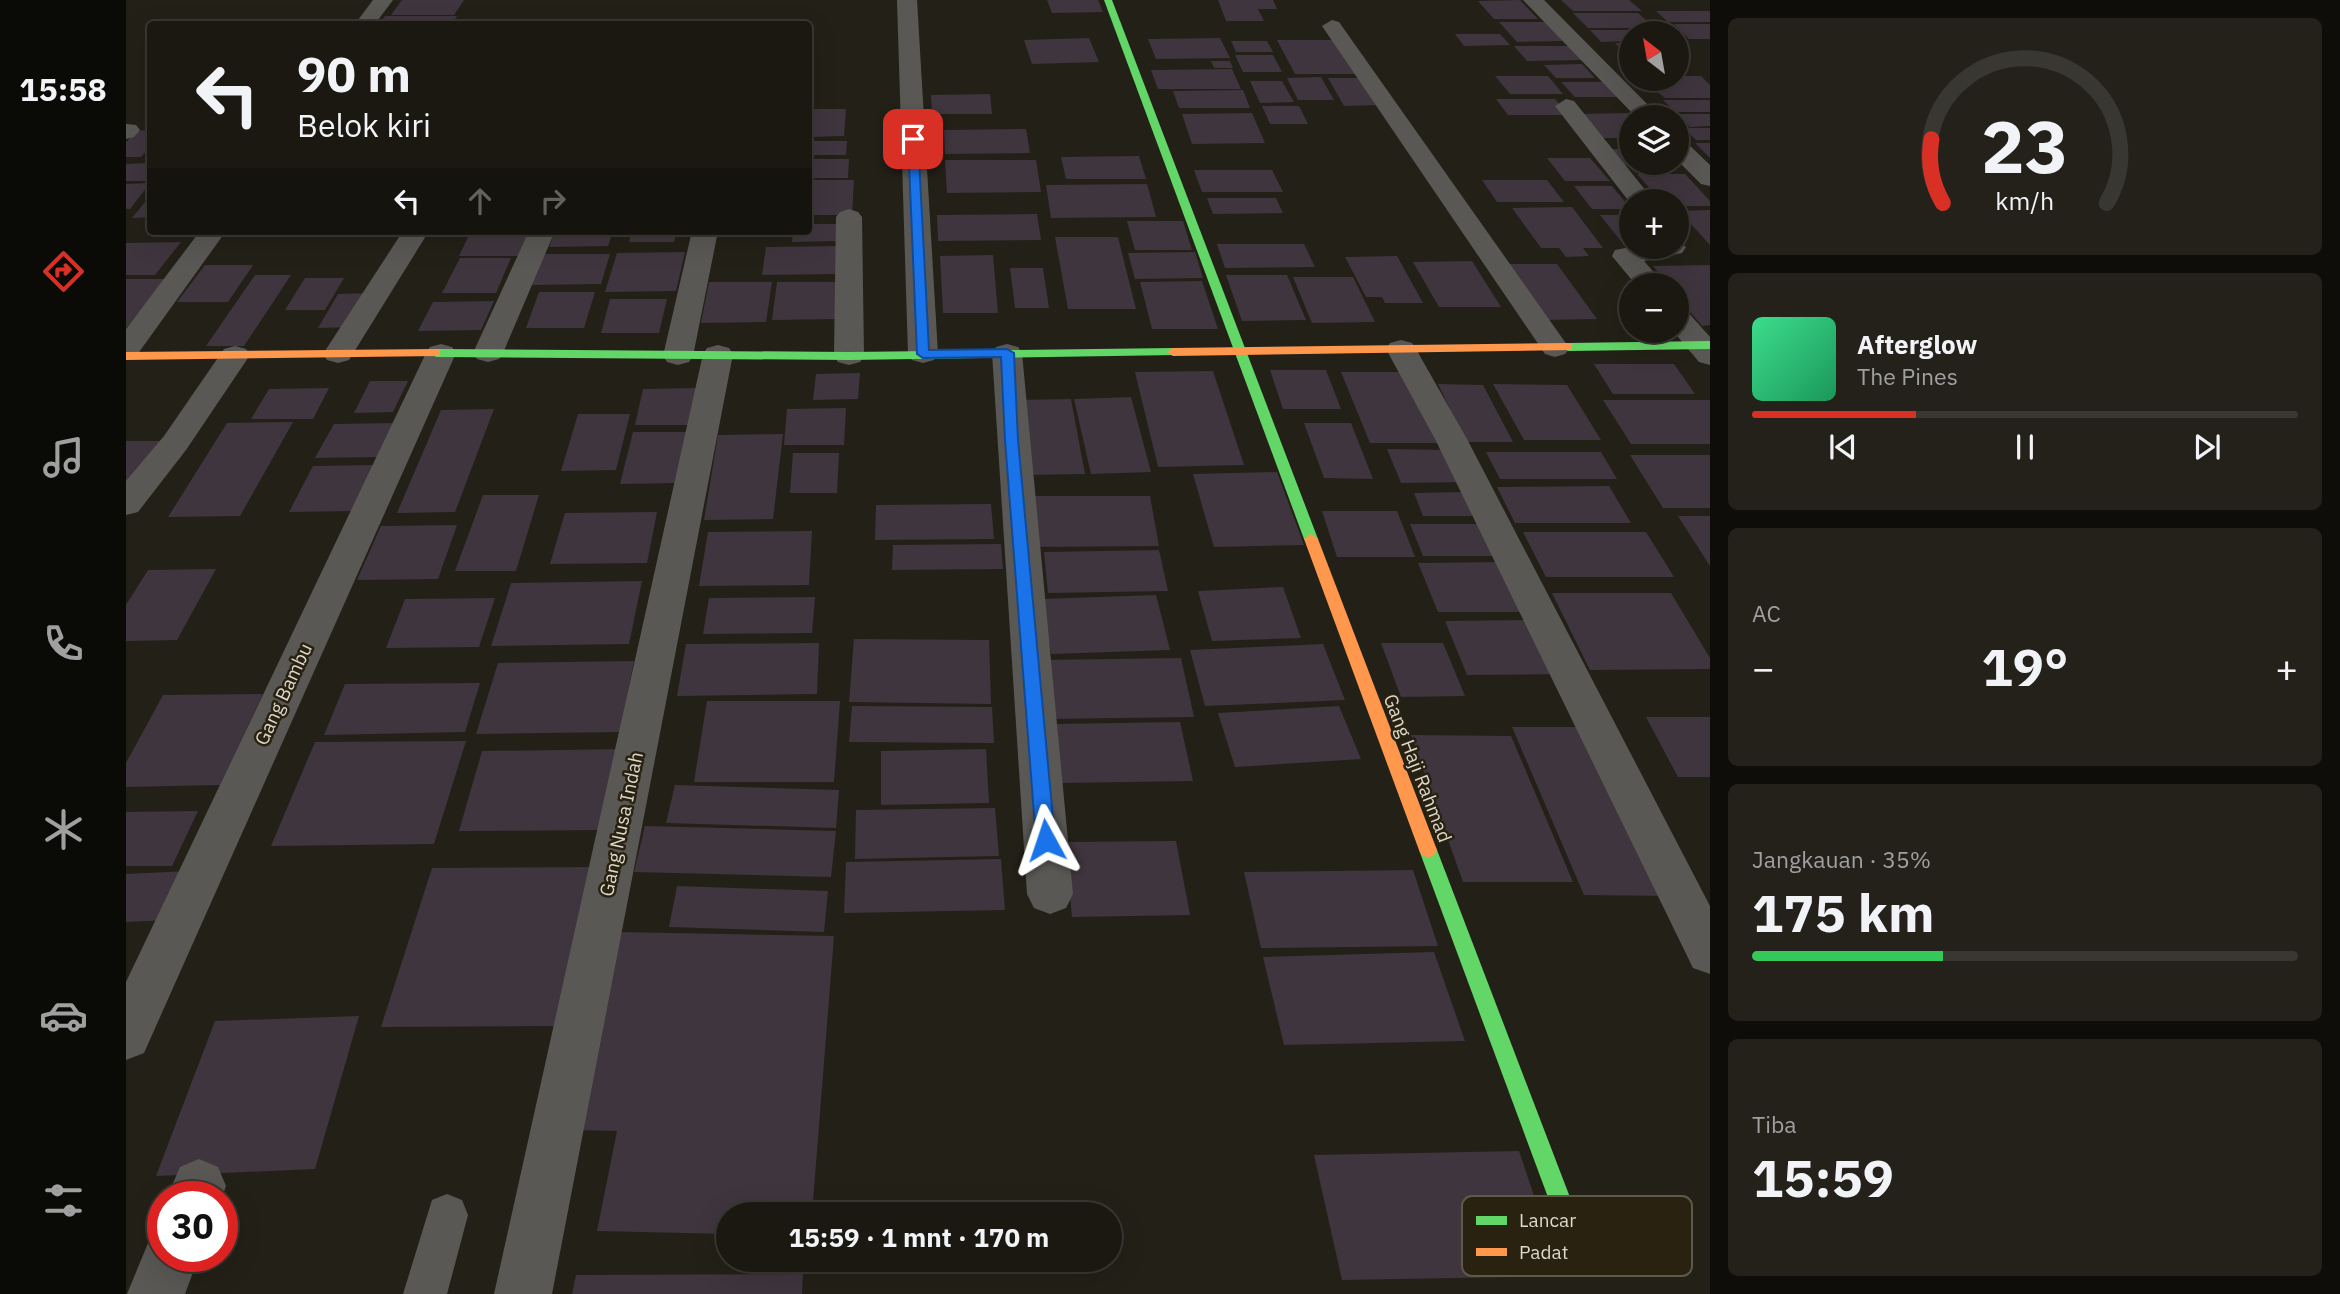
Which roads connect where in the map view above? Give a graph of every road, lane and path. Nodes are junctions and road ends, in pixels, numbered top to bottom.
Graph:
1 (383, 0) edge
2 (907, 0) edge
3 (1108, 0) edge
4 (1533, 0) edge
5 (367, 21) edge
6 (1332, 26) dead end
7 (1637, 105) edge
8 (1566, 107) dead end
9 (1689, 158) edge
10 (1710, 179) edge
11 (1632, 189) edge
12 (849, 217) dead end
13 (210, 235) edge
14 (413, 235) edge
15 (540, 235) edge
16 (705, 235) edge
17 (1628, 259) edge
18 (1640, 273) edge
19 (1689, 330) edge
20 (1555, 348) junction
21 (126, 349) edge
22 (1401, 349) junction
23 (1707, 349) edge
24 (1237, 350) junction
25 (441, 353) junction
26 (488, 353) junction
27 (1007, 353) junction
28 (338, 354) junction
29 (923, 354) junction
30 (235, 355) junction
31 (698, 355) junction
32 (126, 356) edge
33 (849, 356) junction
34 (126, 504) edge
35 (1050, 894) dead end
36 (1710, 953) edge
37 (126, 1036) edge
38 (1558, 1196) edge
39 (447, 1214) dead end
40 (165, 1272) edge
41 (156, 1294) edge
42 (425, 1294) edge
43 (523, 1294) edge

1 - 5 street
2 - 29 street
3 - 24 street, Gang Haji Rahmad
4 - 7 street
6 - 20 street
8 - 11 street
9 - 10 street
12 - 33 street
13 - 21 street
14 - 28 street
15 - 26 street
16 - 31 street, Gang Nusa Indah
17 - 18 street
19 - 23 street
20 - 22 street
20 - 23 street
22 - 24 street
22 - 36 street
24 - 27 street
24 - 38 street, Gang Haji Rahmad
25 - 26 street
25 - 28 street
25 - 37 street, Gang Bambu
26 - 31 street
27 - 29 street
27 - 35 street
28 - 30 street
29 - 33 street
30 - 32 street
30 - 34 street
31 - 33 street
31 - 43 street, Gang Nusa Indah
39 - 42 lane
40 - 41 street

